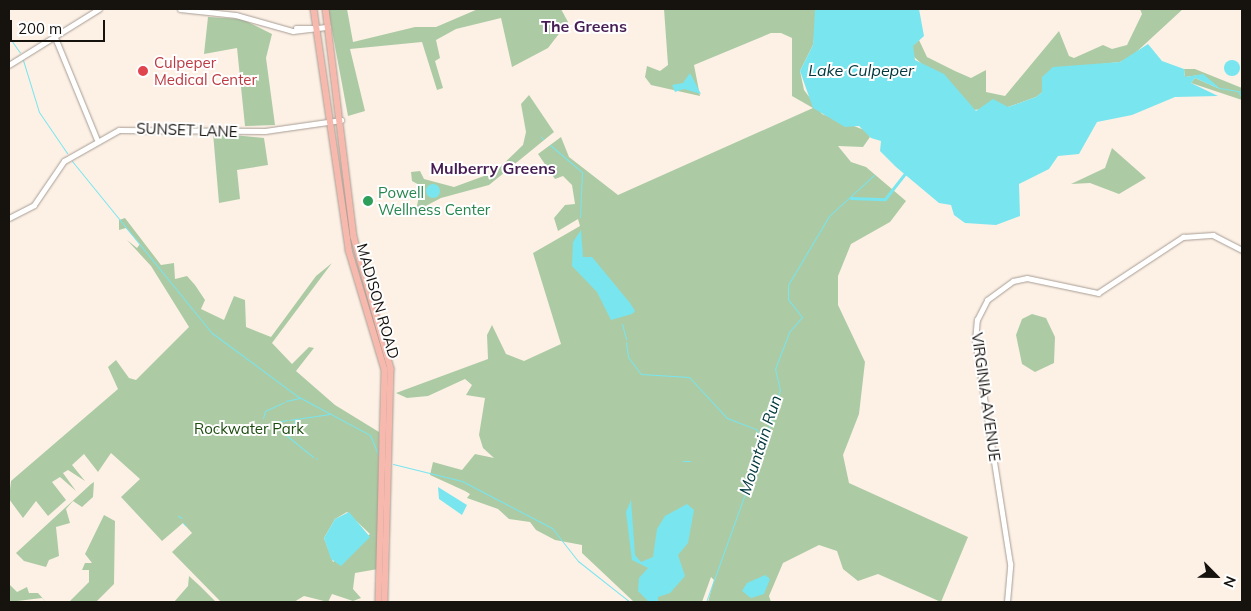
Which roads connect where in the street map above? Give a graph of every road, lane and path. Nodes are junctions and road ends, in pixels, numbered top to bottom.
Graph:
1 (99, 9) edge
2 (180, 9) edge
3 (314, 9) edge
4 (326, 9) edge
5 (328, 27) junction
6 (317, 28) junction
7 (54, 34) junction
8 (9, 65) edge
9 (341, 120) junction
10 (330, 122) junction
11 (97, 139) junction
12 (9, 218) edge
13 (1242, 250) edge
14 (379, 602) edge
15 (385, 602) edge
16 (1006, 602) edge

1 - 7 street
2 - 6 street
3 - 6 main road, MADISON ROAD
4 - 5 main road, MADISON ROAD
5 - 6 street
5 - 9 main road, MADISON ROAD
6 - 10 main road, MADISON ROAD
7 - 8 street
7 - 11 street
9 - 10 street, SUNSET LANE
9 - 15 main road, MADISON ROAD
10 - 11 street, SUNSET LANE
10 - 14 main road, MADISON ROAD
11 - 12 street, SUNSET LANE
13 - 16 street, VIRGINIA AVENUE

